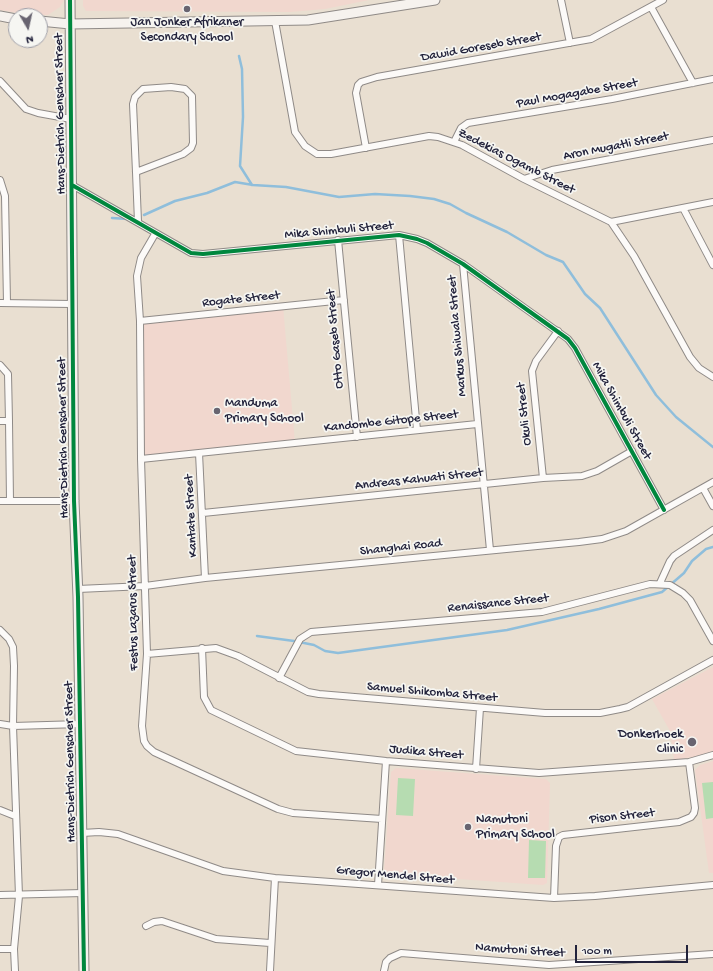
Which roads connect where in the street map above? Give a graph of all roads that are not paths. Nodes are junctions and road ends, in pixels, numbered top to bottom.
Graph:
1 (70, 0) edge
2 (435, 0) edge
3 (560, 0) edge
4 (663, 0) edge
5 (651, 8) junction
6 (275, 21) junction
7 (48, 23) edge
8 (70, 24) junction
9 (570, 43) junction
10 (713, 79) edge
11 (0, 81) edge
12 (693, 83) junction
13 (71, 118) junction
14 (713, 140) edge
15 (454, 142) junction
16 (366, 148) junction
17 (136, 172) junction
18 (524, 179) junction
19 (0, 180) edge
20 (72, 185) junction
21 (713, 202) edge
22 (683, 208) junction
23 (138, 222) junction
24 (611, 222) junction
25 (155, 234) junction
26 (399, 235) junction
27 (338, 240) junction
28 (463, 264) junction
29 (713, 265) edge
30 (344, 300) junction
31 (3, 303) edge
32 (72, 304) junction
33 (140, 321) junction
34 (558, 331) junction
35 (0, 365) edge
36 (713, 377) edge
37 (0, 421) edge
38 (9, 421) junction
39 (477, 424) junction
40 (417, 430) junction
41 (356, 437) junction
42 (632, 451) junction
43 (200, 453) junction
44 (141, 459) junction
45 (543, 478) junction
46 (713, 482) edge
47 (483, 485) junction
48 (703, 488) junction
49 (0, 501) edge
50 (10, 501) junction
51 (74, 501) junction
52 (713, 506) edge
53 (664, 510) junction
54 (203, 512) junction
55 (713, 530) edge
56 (490, 550) junction
57 (205, 578) junction
58 (660, 583) junction
59 (145, 586) junction
60 (78, 589) junction
61 (0, 630) edge
62 (713, 640) edge
63 (202, 648) junction
64 (147, 654) junction
65 (713, 660) edge
66 (279, 678) junction
67 (480, 708) junction
68 (0, 724) edge
69 (81, 724) junction
70 (13, 726) junction
71 (713, 756) edge
72 (386, 761) junction
73 (689, 762) junction
74 (476, 769) junction
75 (0, 810) edge
76 (15, 816) junction
77 (382, 819) junction
78 (82, 833) junction
79 (275, 878) junction
80 (713, 884) edge
81 (378, 885) junction
82 (83, 893) junction
83 (0, 896) edge
84 (18, 896) junction
85 (554, 898) junction
86 (146, 926) dead end
87 (270, 943) junction
88 (0, 948) edge
89 (14, 949) junction
90 (713, 954) edge
91 (15, 971) edge
92 (84, 971) edge
93 (270, 971) edge
94 (384, 971) edge

1 - 8 street, Hans-Dietrich Genscher Street
2 - 6 street
3 - 9 street
4 - 5 street, Dawid Goreseb Street
5 - 9 street, Dawid Goreseb Street
5 - 12 street
6 - 8 street
6 - 16 street, Zedekias Ogamb Street
7 - 8 street
8 - 13 street, Hans-Dietrich Genscher Street
9 - 16 street, Dawid Goreseb Street
10 - 12 street, Paul Mogagabe Street
11 - 13 street
12 - 15 street, Paul Mogagabe Street
13 - 20 street, Hans-Dietrich Genscher Street
14 - 18 street, Aron Mugatli Street
15 - 16 street, Zedekias Ogamb Street
15 - 18 street, Zedekias Ogamb Street
17 - 17 street
17 - 23 street
18 - 24 street, Zedekias Ogamb Street
19 - 31 street
20 - 23 street, Mika Shimbuli Street
20 - 32 street, Hans-Dietrich Genscher Street
21 - 22 street
22 - 24 street
22 - 29 street
23 - 25 street, Mika Shimbuli Street
24 - 36 street, Zedekias Ogamb Street
25 - 27 street, Mika Shimbuli Street
25 - 33 street, Festus Lazarus Street
26 - 27 street, Mika Shimbuli Street
26 - 28 street, Mika Shimbuli Street
26 - 40 street
27 - 30 street, Otto Gaseb Street
28 - 34 street, Mika Shimbuli Street
28 - 39 street, Markus Shiwala Street
30 - 33 street, Rogate Street
30 - 41 street, Otto Gaseb Street
31 - 32 street
32 - 51 street, Hans-Dietrich Genscher Street
33 - 44 street, Festus Lazarus Street
34 - 42 street, Mika Shimbuli Street
34 - 45 street, Okuli Street
35 - 38 street
37 - 38 street
38 - 50 street
39 - 40 street, Kandombe Gitope Street
39 - 47 street, Markus Shiwala Street
40 - 41 street, Kandombe Gitope Street
41 - 43 street, Kandombe Gitope Street
42 - 45 street, Andreas Kahuati Street
42 - 53 street, Mika Shimbuli Street
43 - 44 street, Kandombe Gitope Street
43 - 54 street, Kantate Street
44 - 59 street, Festus Lazarus Street
45 - 47 street, Andreas Kahuati Street
46 - 48 street, Shanghai Road
47 - 54 street, Andreas Kahuati Street
47 - 56 street, Markus Shiwala Street
48 - 52 street
48 - 53 street, Shanghai Road
49 - 50 street
50 - 51 street
51 - 60 street, Hans-Dietrich Genscher Street
53 - 56 street, Shanghai Road
54 - 57 street, Kantate Street
55 - 58 street
56 - 57 street, Shanghai Road
57 - 59 street, Shanghai Road
58 - 62 street, Renaissance Street
58 - 66 street, Renaissance Street
59 - 60 street, Shanghai Road
59 - 64 street, Festus Lazarus Street
60 - 69 street, Hans-Dietrich Genscher Street
61 - 70 street
63 - 64 street, Samuel Shikomba Street
63 - 66 street, Samuel Shikomba Street
63 - 72 street, Judika Street
64 - 77 street, Festus Lazarus Street
65 - 67 street, Samuel Shikomba Street
66 - 67 street, Samuel Shikomba Street
67 - 74 street
68 - 70 street
69 - 70 street
69 - 78 street, Hans-Dietrich Genscher Street
70 - 76 street
71 - 73 street, Judika Street
72 - 74 street, Judika Street
72 - 77 street
73 - 74 street, Judika Street
73 - 85 street, Pison Street
75 - 76 street
76 - 84 street
77 - 81 street
78 - 79 street, Gregor Mendel Street
78 - 82 street, Hans-Dietrich Genscher Street
79 - 81 street, Gregor Mendel Street
79 - 87 street
80 - 85 street, Gregor Mendel Street
81 - 85 street, Gregor Mendel Street
82 - 84 street
82 - 92 street, Hans-Dietrich Genscher Street
83 - 84 street
84 - 89 street
86 - 87 street
87 - 93 street
88 - 89 street
89 - 91 street
90 - 94 street, Namutoni Street

